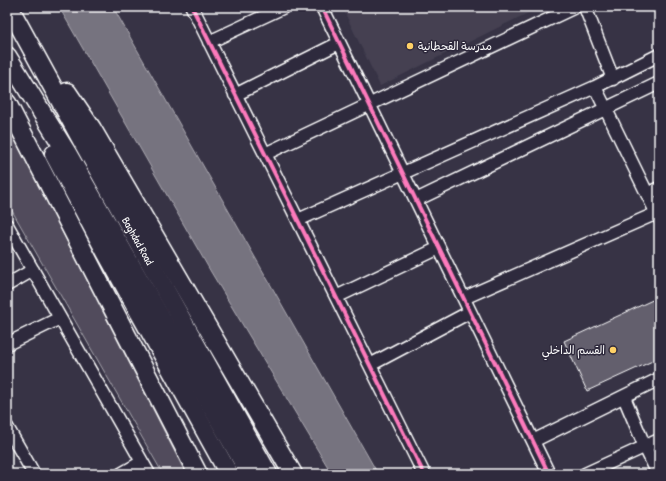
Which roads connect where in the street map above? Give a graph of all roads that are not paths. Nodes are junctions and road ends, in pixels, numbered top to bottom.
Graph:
1 (9, 7) edge
2 (192, 7) edge
3 (284, 7) edge
4 (322, 7) edge
5 (576, 7) edge
6 (585, 7) edge
7 (209, 42) junction
8 (339, 42) junction
9 (659, 55) edge
10 (38, 58) junction
11 (11, 62) edge
12 (613, 79) junction
13 (659, 83) edge
14 (595, 88) junction
15 (235, 95) junction
16 (7, 103) edge
17 (370, 105) junction
18 (605, 109) junction
19 (265, 154) junction
20 (402, 172) junction
21 (659, 188) edge
22 (647, 194) junction
23 (416, 200) junction
24 (658, 215) edge
25 (298, 220) junction
26 (7, 225) edge
27 (439, 248) junction
28 (33, 270) junction
29 (7, 285) edge
30 (336, 298) junction
31 (464, 298) junction
32 (470, 312) junction
33 (60, 318) junction
34 (7, 344) edge
35 (370, 365) junction
36 (659, 379) edge
37 (624, 397) junction
38 (7, 427) edge
39 (659, 440) edge
40 (533, 441) junction
41 (645, 447) junction
42 (142, 462) junction
43 (34, 474) edge
44 (121, 474) edge
45 (149, 474) edge
46 (198, 474) edge
47 (229, 474) edge
48 (250, 474) edge
49 (268, 474) edge
50 (294, 474) edge
51 (424, 474) edge
52 (549, 474) edge
53 (585, 474) edge
54 (658, 474) edge

1 - 10 highway, Baghdad Road
2 - 7 street
3 - 7 street
4 - 8 street
5 - 17 street
6 - 12 street
7 - 15 street
8 - 15 street
8 - 17 street
9 - 12 street
10 - 49 highway, Baghdad Road
10 - 50 highway
11 - 47 highway
11 - 48 highway, Baghdad Road
12 - 14 street
13 - 18 street
14 - 18 street
14 - 20 street
15 - 19 street
16 - 46 highway
17 - 19 street
17 - 20 street
18 - 22 street
18 - 23 street
19 - 25 street
20 - 23 street
20 - 25 street
21 - 22 street
22 - 24 street
23 - 27 street
24 - 31 street
25 - 30 street
26 - 28 street
27 - 30 street
27 - 31 street
28 - 29 street
28 - 33 street
30 - 35 street
31 - 32 street
32 - 35 street
32 - 40 street
33 - 34 street
33 - 42 street
35 - 51 street
36 - 37 street
37 - 40 street
37 - 41 street
38 - 43 street
39 - 41 street
40 - 52 street
41 - 53 street
41 - 54 street
42 - 44 street
42 - 45 street

